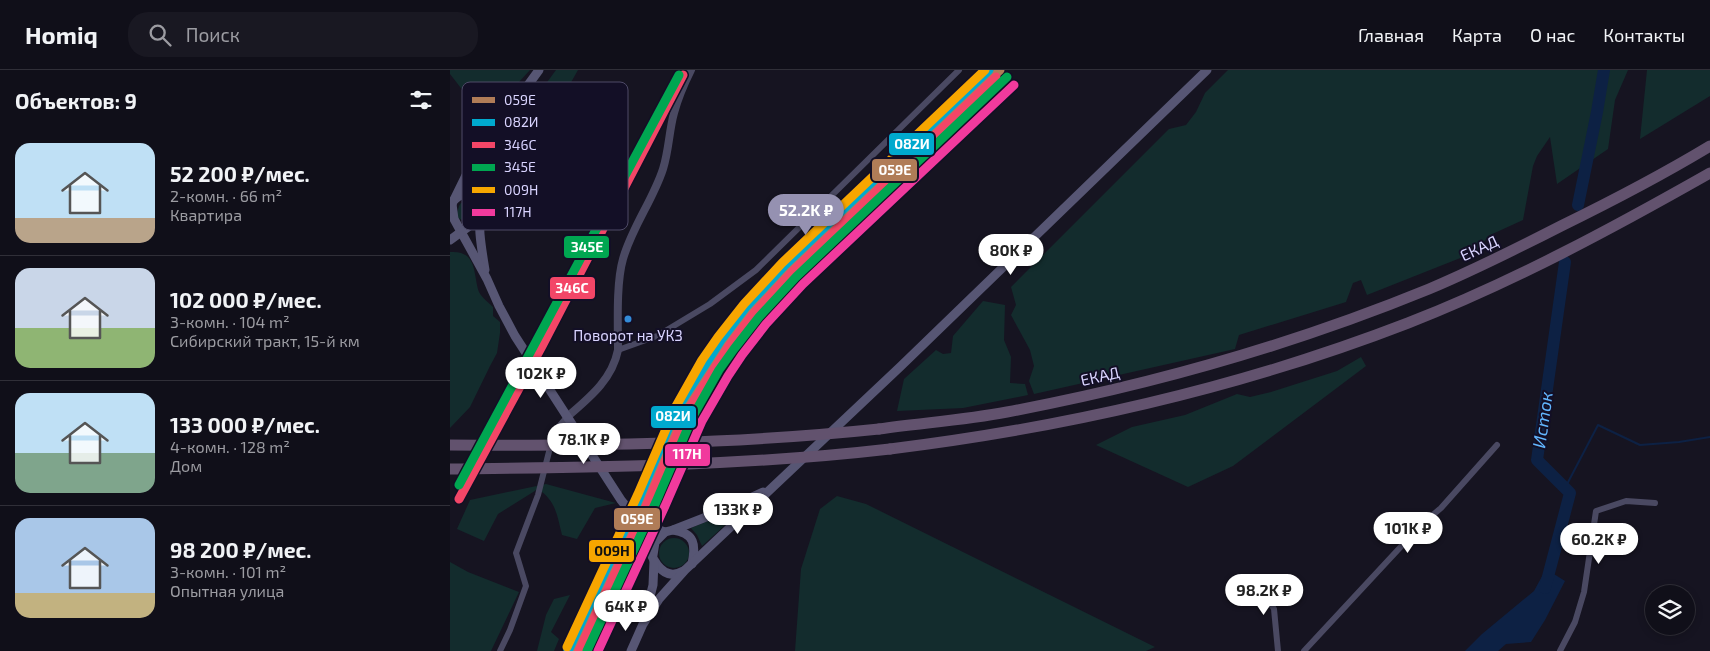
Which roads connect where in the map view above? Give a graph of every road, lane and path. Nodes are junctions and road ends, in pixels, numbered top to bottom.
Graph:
1 (540, 70) edge
2 (691, 70) edge
3 (959, 70) edge
4 (1208, 70) edge
5 (531, 82) edge
6 (1710, 146) edge
7 (1710, 173) edge
8 (462, 184) edge
9 (462, 195) edge
10 (452, 204) edge
11 (456, 222) junction
12 (462, 225) edge
13 (480, 230) edge
14 (462, 231) junction
15 (450, 240) edge
16 (450, 245) edge
17 (472, 250) junction
18 (487, 279) junction
19 (618, 350) junction
20 (567, 417) junction
21 (450, 445) edge
22 (1497, 445) dead end
23 (450, 469) edge
24 (768, 490) junction
25 (1655, 504) dead end
26 (639, 523) junction
27 (669, 531) junction
28 (653, 558) junction
29 (688, 567) junction
30 (1256, 580) dead end
31 (643, 624) junction
32 (500, 651) edge
33 (631, 651) edge
34 (1278, 651) edge
35 (1304, 651) edge
36 (1560, 651) edge

1 - 5 main road
2 - 19 street
3 - 19 street
4 - 24 main road
6 - 21 highway, ЕКАД, bridge
7 - 23 highway, bridge
8 - 10 main road
9 - 10 main road
10 - 11 main road
11 - 12 main road
11 - 14 main road
13 - 18 main road
14 - 15 main road
14 - 17 main road
16 - 17 main road
17 - 18 main road
18 - 20 main road
19 - 20 street
20 - 26 main road
20 - 32 street
22 - 35 street
24 - 27 main road
24 - 29 main road
25 - 36 street
26 - 27 main road
26 - 28 main road
27 - 28 main road
27 - 29 main road
28 - 29 main road
28 - 31 main road
29 - 31 main road
30 - 34 street
31 - 33 main road

